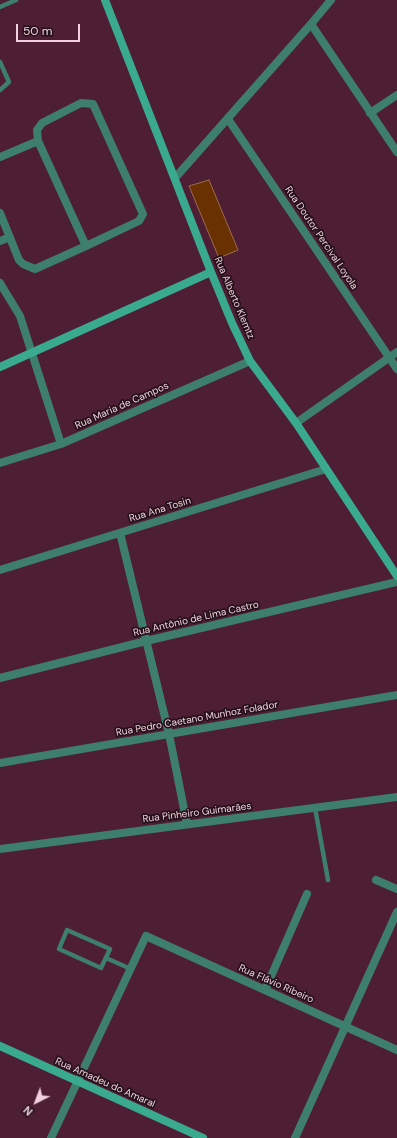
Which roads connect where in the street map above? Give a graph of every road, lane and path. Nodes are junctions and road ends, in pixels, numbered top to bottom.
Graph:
1 (16, 0) edge
2 (105, 0) edge
3 (331, 0) edge
4 (0, 7) edge
5 (311, 24) junction
6 (0, 62) edge
7 (0, 90) edge
8 (397, 95) edge
9 (370, 114) junction
10 (228, 119) junction
11 (38, 141) junction
12 (397, 152) edge
13 (0, 157) edge
14 (175, 178) junction
15 (0, 213) edge
16 (10, 237) junction
17 (0, 241) edge
18 (86, 246) junction
19 (211, 272) junction
20 (1, 287) edge
21 (397, 352) edge
22 (32, 353) junction
23 (389, 358) junction
24 (250, 361) junction
25 (0, 367) edge
26 (397, 369) edge
27 (296, 423) junction
28 (61, 444) junction
29 (0, 463) edge
30 (326, 469) junction
31 (120, 533) junction
32 (0, 570) edge
33 (397, 576) edge
34 (397, 582) edge
35 (146, 641) junction
36 (0, 678) edge
37 (397, 695) edge
38 (169, 734) junction
39 (0, 764) edge
40 (397, 797) edge
41 (315, 808) junction
42 (187, 824) junction
43 (0, 849) edge
44 (328, 880) dead end
45 (376, 880) dead end
46 (397, 889) edge
47 (307, 894) dead end
48 (397, 912) edge
49 (106, 958) junction
50 (131, 969) junction
51 (265, 990) junction
52 (345, 1026) junction
53 (0, 1046) edge
54 (397, 1050) edge
55 (77, 1081) junction
56 (51, 1138) edge
57 (203, 1138) edge
58 (295, 1138) edge

1 - 4 lane
2 - 14 street, Rua Alberto Klemtz
3 - 5 street
5 - 9 street
5 - 10 street
6 - 7 lane
8 - 9 street
9 - 12 street
10 - 14 street
10 - 23 street, Rua Doutor Percival Loyola
11 - 13 street
11 - 18 street
11 - 18 street
14 - 19 street, Rua Alberto Klemtz
15 - 16 street
16 - 17 street
16 - 18 street
19 - 22 street
19 - 24 street, Rua Alberto Klemtz
20 - 22 street
21 - 23 street
22 - 25 street
22 - 28 street
23 - 26 street, Rua Doutor Percival Loyola
23 - 27 street
24 - 27 street, Rua Alberto Klemtz
24 - 28 street, Rua Maria de Campos
27 - 30 street, Rua Alberto Klemtz
28 - 29 street, Rua Maria de Campos
30 - 31 street, Rua Ana Tosin
30 - 33 street, Rua Alberto Klemtz
31 - 32 street, Rua Ana Tosin
31 - 35 street
34 - 35 street, Rua Antônio de Lima Castro
35 - 36 street, Rua Antônio de Lima Castro
35 - 38 street
37 - 38 street, Rua Pedro Caetano Munhoz Folador
38 - 39 street, Rua Pedro Caetano Munhoz Folador
38 - 42 street
40 - 41 street, Rua Pinheiro Guimarães
41 - 42 street, Rua Pinheiro Guimarães
41 - 44 lane
42 - 43 street, Rua Pinheiro Guimarães
45 - 46 street
47 - 51 street
48 - 52 street
49 - 49 lane
49 - 50 lane
50 - 51 street, Rua Flávio Ribeiro
50 - 55 street
51 - 52 street, Rua Flávio Ribeiro
52 - 54 street, Rua Flávio Ribeiro
52 - 58 street
53 - 55 street, Rua Amadeu do Amaral
55 - 56 street
55 - 57 street, Rua Amadeu do Amaral

